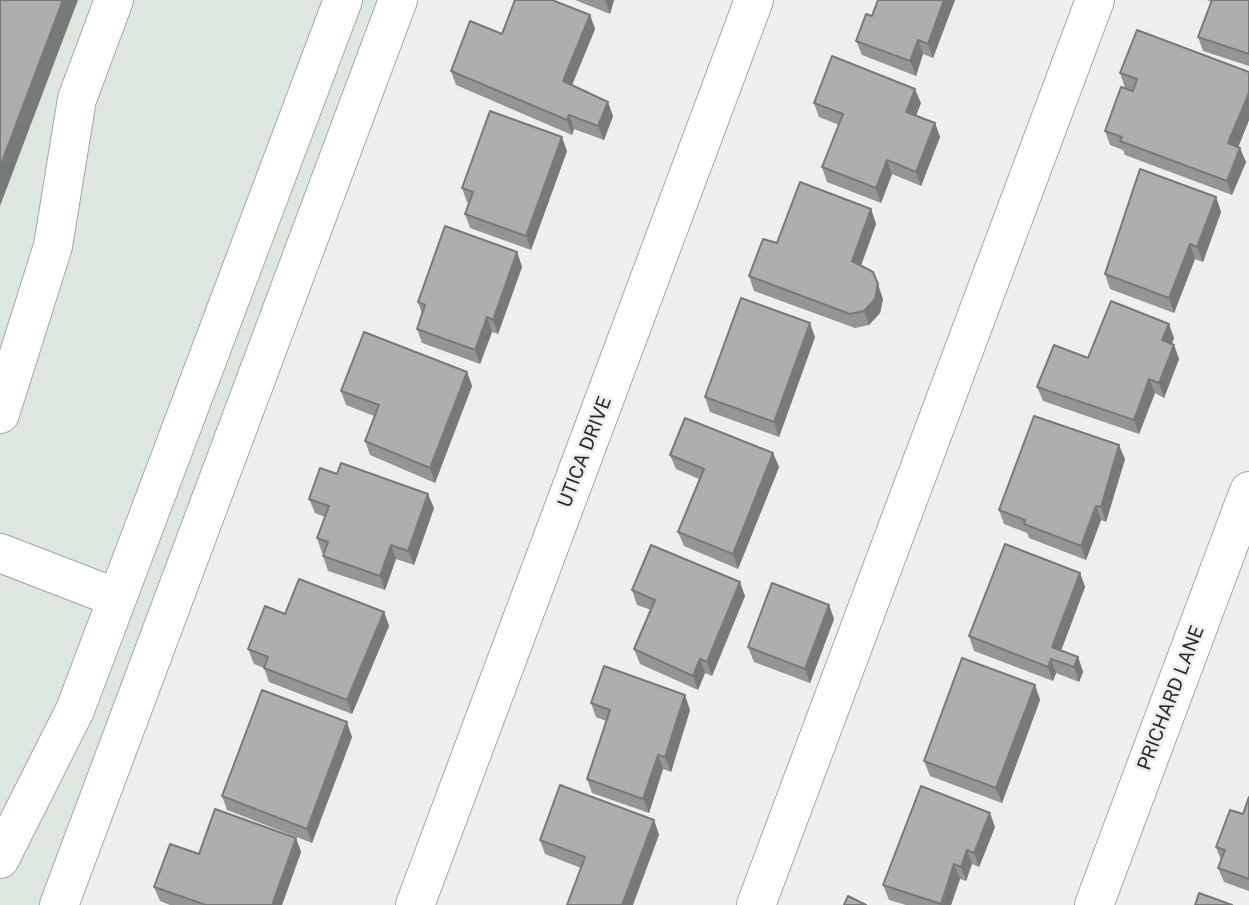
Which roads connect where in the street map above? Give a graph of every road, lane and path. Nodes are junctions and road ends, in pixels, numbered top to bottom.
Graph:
1 (114, 0) edge
2 (343, 0) edge
3 (398, 0) edge
4 (754, 0) edge
5 (1095, 0) edge
6 (0, 414) edge
7 (1249, 491) edge
8 (0, 553) edge
9 (117, 598) junction
10 (0, 859) edge
11 (59, 905) edge
12 (415, 905) edge
13 (756, 905) edge
14 (1094, 905) edge

1 - 6 street
2 - 9 street
3 - 11 street
4 - 12 street, UTICA DRIVE
5 - 13 street
7 - 14 street, PRICHARD LANE
8 - 9 street
9 - 10 street

